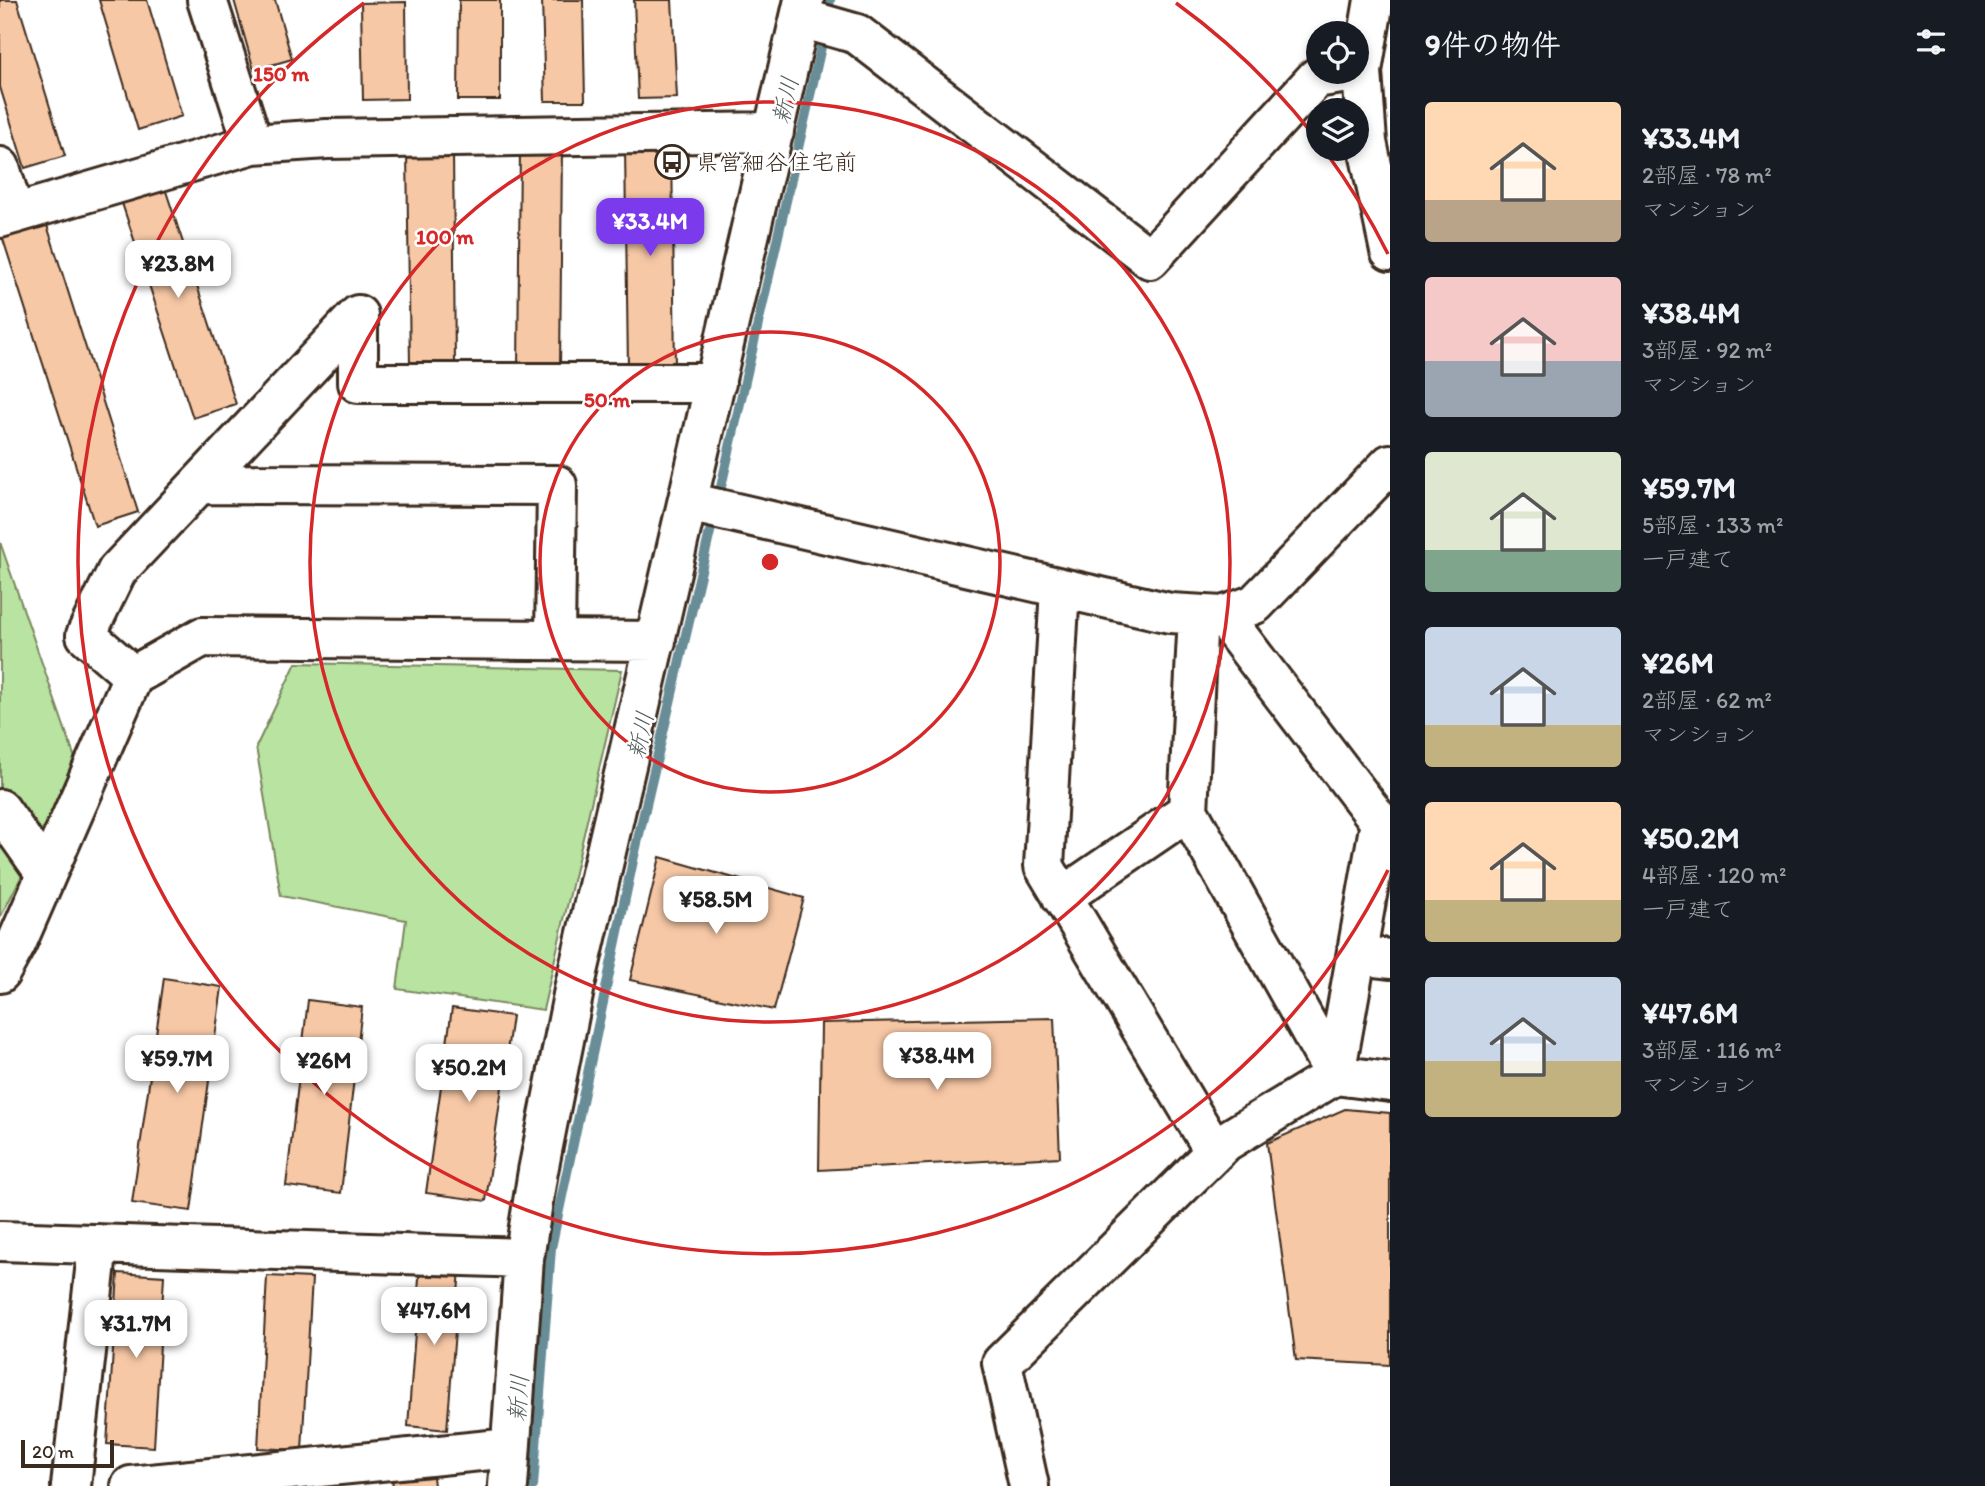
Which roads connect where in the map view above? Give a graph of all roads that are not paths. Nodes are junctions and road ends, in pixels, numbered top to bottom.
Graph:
1 (208, 0) edge
2 (1374, 0) edge
3 (802, 9) edge
4 (1369, 22) edge
5 (1310, 84) edge
6 (1360, 84) edge
7 (774, 132) junction
8 (253, 144) junction
9 (0, 167) edge
10 (7, 216) edge
11 (1390, 251) edge
12 (716, 383) junction
13 (1390, 464) edge
14 (202, 484) junction
15 (688, 502) junction
16 (1060, 588) junction
17 (1211, 615) junction
18 (555, 640) junction
19 (656, 641) junction
20 (133, 676) junction
21 (0, 809) edge
22 (1188, 811) junction
23 (46, 874) junction
24 (1062, 897) junction
25 (1373, 957) edge
26 (0, 973) edge
27 (1335, 1075) junction
28 (1390, 1082) edge
29 (1215, 1152) junction
30 (0, 1241) edge
31 (98, 1244) junction
32 (524, 1258) junction
33 (510, 1448) junction
34 (71, 1486) edge
35 (131, 1486) edge
36 (508, 1486) edge
37 (1029, 1486) edge

1 - 8 street
2 - 4 street
3 - 5 street
3 - 7 street
6 - 11 street
7 - 8 street
7 - 12 street
8 - 10 street
9 - 10 street
12 - 14 street
12 - 15 street
13 - 17 street
14 - 18 street
14 - 20 street
15 - 16 street
15 - 19 street
16 - 17 street
16 - 24 street
17 - 22 street
17 - 25 street
18 - 19 street
18 - 20 street
19 - 32 street
20 - 23 street
21 - 23 street
22 - 24 street
22 - 27 street
23 - 26 street
24 - 29 street
25 - 27 street
27 - 28 street
27 - 29 street
29 - 37 street
30 - 31 street
31 - 32 street
31 - 34 street
32 - 33 street
33 - 35 street
33 - 36 street

